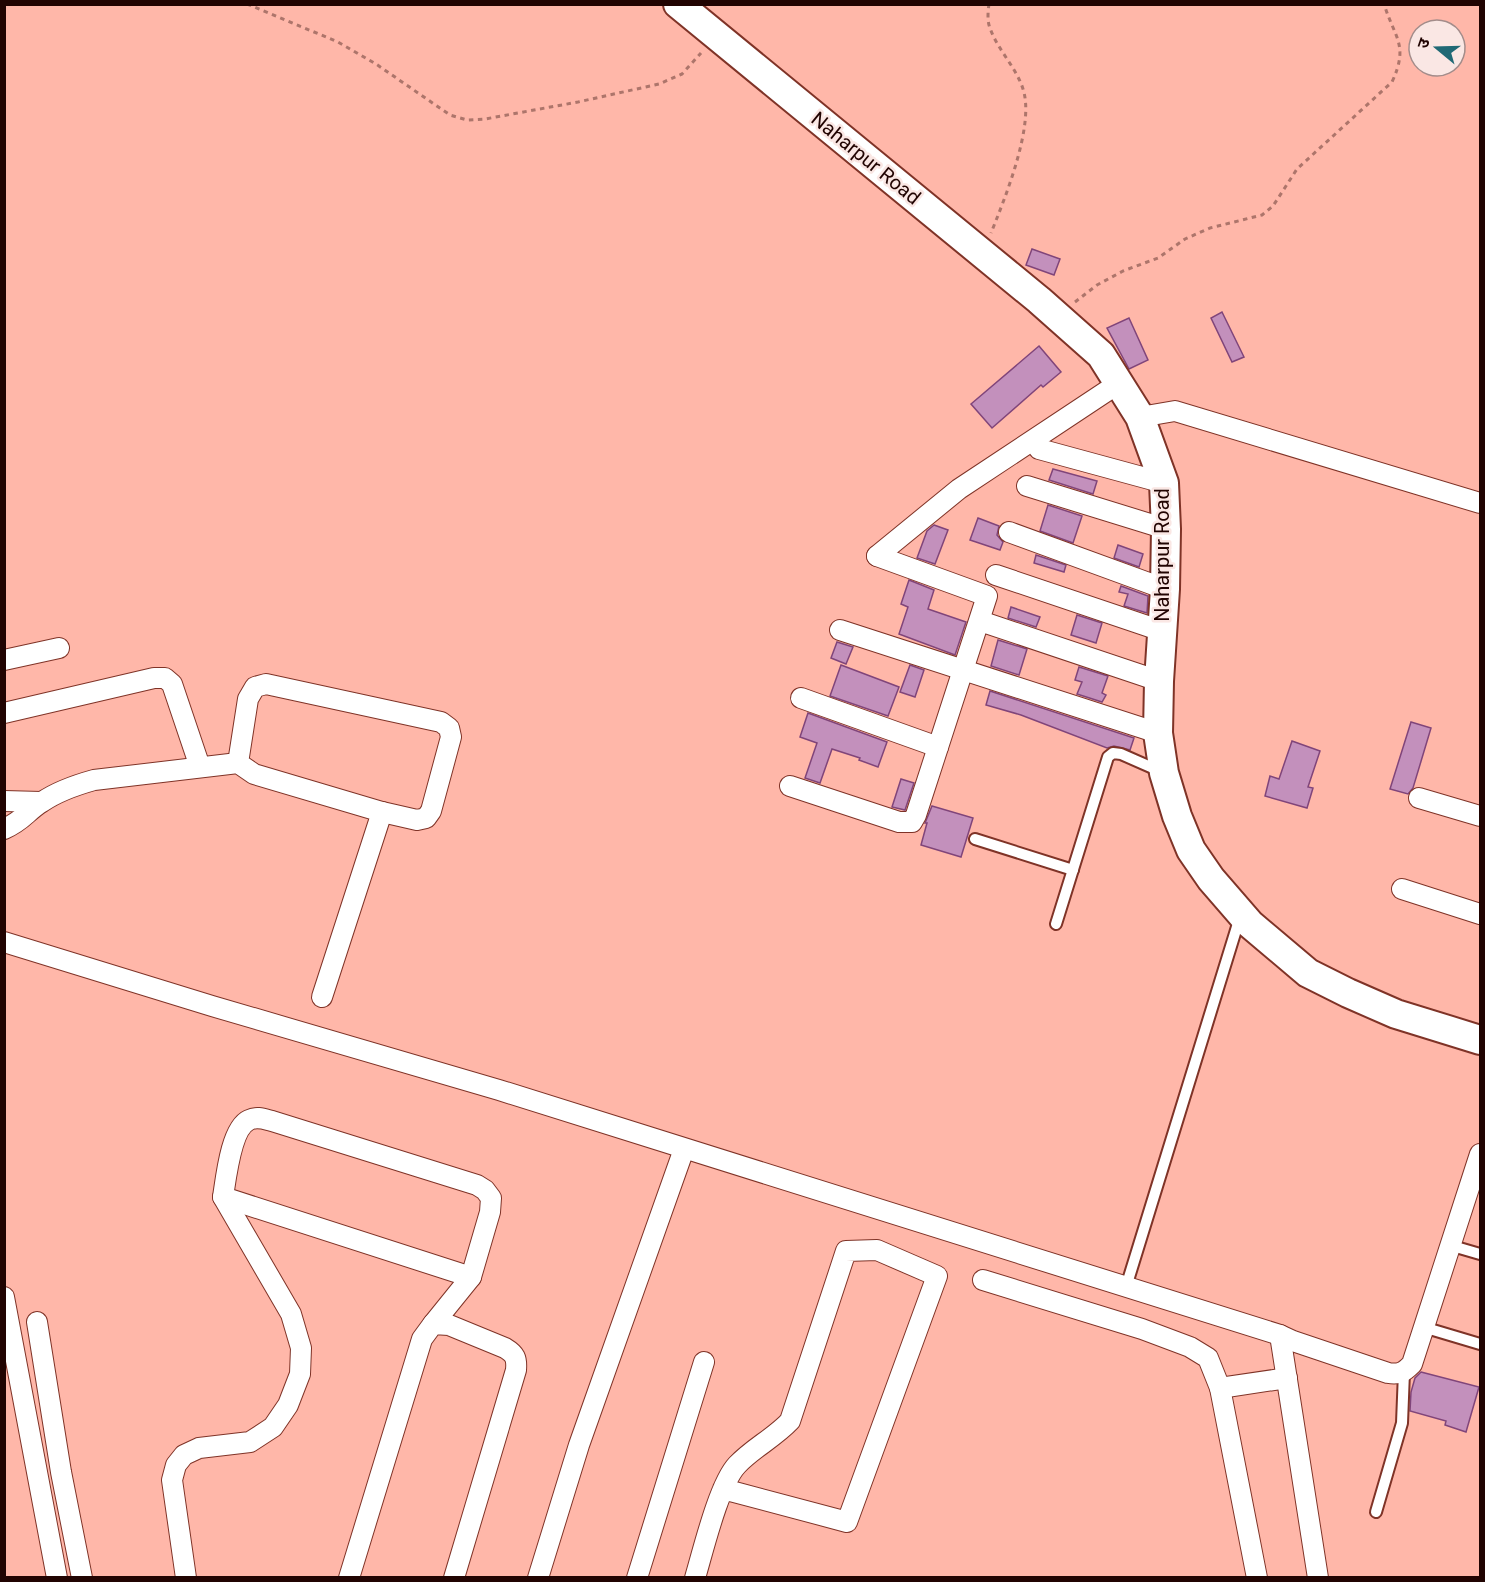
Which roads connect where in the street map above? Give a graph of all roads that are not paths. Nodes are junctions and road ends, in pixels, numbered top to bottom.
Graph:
1 (678, 4) edge
2 (1119, 383) junction
3 (1140, 417) junction
4 (1039, 449) dead end
5 (1164, 483) junction
6 (1027, 486) dead end
7 (1480, 503) edge
8 (1166, 529) junction
9 (1009, 532) dead end
10 (996, 575) dead end
11 (1165, 589) junction
12 (980, 621) junction
13 (840, 630) dead end
14 (1162, 631) junction
15 (59, 648) dead end
16 (4, 660) edge
17 (964, 669) junction
18 (1159, 681) junction
19 (801, 698) dead end
20 (4, 713) edge
21 (1158, 733) junction
22 (938, 747) junction
23 (238, 763) junction
24 (200, 768) junction
25 (1164, 773) junction
26 (790, 786) dead end
27 (1419, 798) dead end
28 (4, 801) edge
29 (41, 802) junction
30 (382, 812) junction
31 (1480, 816) edge
32 (4, 830) edge
33 (975, 839) dead end
34 (1073, 870) junction
35 (1402, 889) dead end
36 (1241, 914) junction
37 (1480, 914) edge
38 (1056, 924) dead end
39 (4, 942) edge
40 (322, 997) dead end
41 (1480, 1040) edge
42 (684, 1149) junction
43 (1480, 1154) edge
44 (223, 1197) junction
45 (1449, 1245) junction
46 (1480, 1254) edge
47 (471, 1277) junction
48 (983, 1280) dead end
49 (1126, 1287) junction
50 (4, 1297) edge
51 (37, 1322) dead end
52 (433, 1324) junction
53 (1423, 1327) junction
54 (1280, 1335) junction
55 (1480, 1344) edge
56 (704, 1362) dead end
57 (1404, 1372) junction
58 (1287, 1378) junction
59 (1220, 1388) junction
60 (723, 1489) junction
61 (1376, 1512) dead end
62 (57, 1578) edge
63 (82, 1578) edge
64 (186, 1578) edge
65 (349, 1578) edge
66 (454, 1578) edge
67 (538, 1578) edge
68 (637, 1578) edge
69 (695, 1578) edge
70 (1257, 1578) edge
71 (1318, 1578) edge

1 - 2 street, Naharpur Road
2 - 3 street, Naharpur Road
2 - 12 street
3 - 5 street, Naharpur Road
3 - 7 street
4 - 5 street
5 - 8 street, Naharpur Road
6 - 8 street
8 - 11 street, Naharpur Road
9 - 11 street
10 - 14 street
11 - 14 street, Naharpur Road
12 - 17 street
12 - 18 street
13 - 17 street
14 - 18 street, Naharpur Road
15 - 16 street
17 - 21 street
17 - 22 street
18 - 21 street, Naharpur Road
19 - 22 street
20 - 24 street
21 - 25 street, Naharpur Road
22 - 26 street
23 - 24 street
23 - 30 street
23 - 30 street
24 - 29 street
25 - 34 lane
25 - 36 street, Naharpur Road
27 - 31 street
28 - 29 street
29 - 32 street
30 - 40 street
33 - 34 lane
34 - 38 lane
35 - 37 street
36 - 41 street, Naharpur Road
36 - 49 lane
39 - 42 street
42 - 49 street
42 - 67 street
43 - 45 street
44 - 47 street
44 - 47 street
44 - 64 street
45 - 46 lane
45 - 53 street
47 - 52 street
48 - 59 street
49 - 54 street
50 - 62 street
51 - 63 street
52 - 65 street
52 - 66 street
53 - 55 lane
53 - 57 street
54 - 57 street
54 - 58 street
56 - 68 street
57 - 61 lane
58 - 59 street
58 - 71 street
59 - 70 street
60 - 60 street
60 - 69 street

